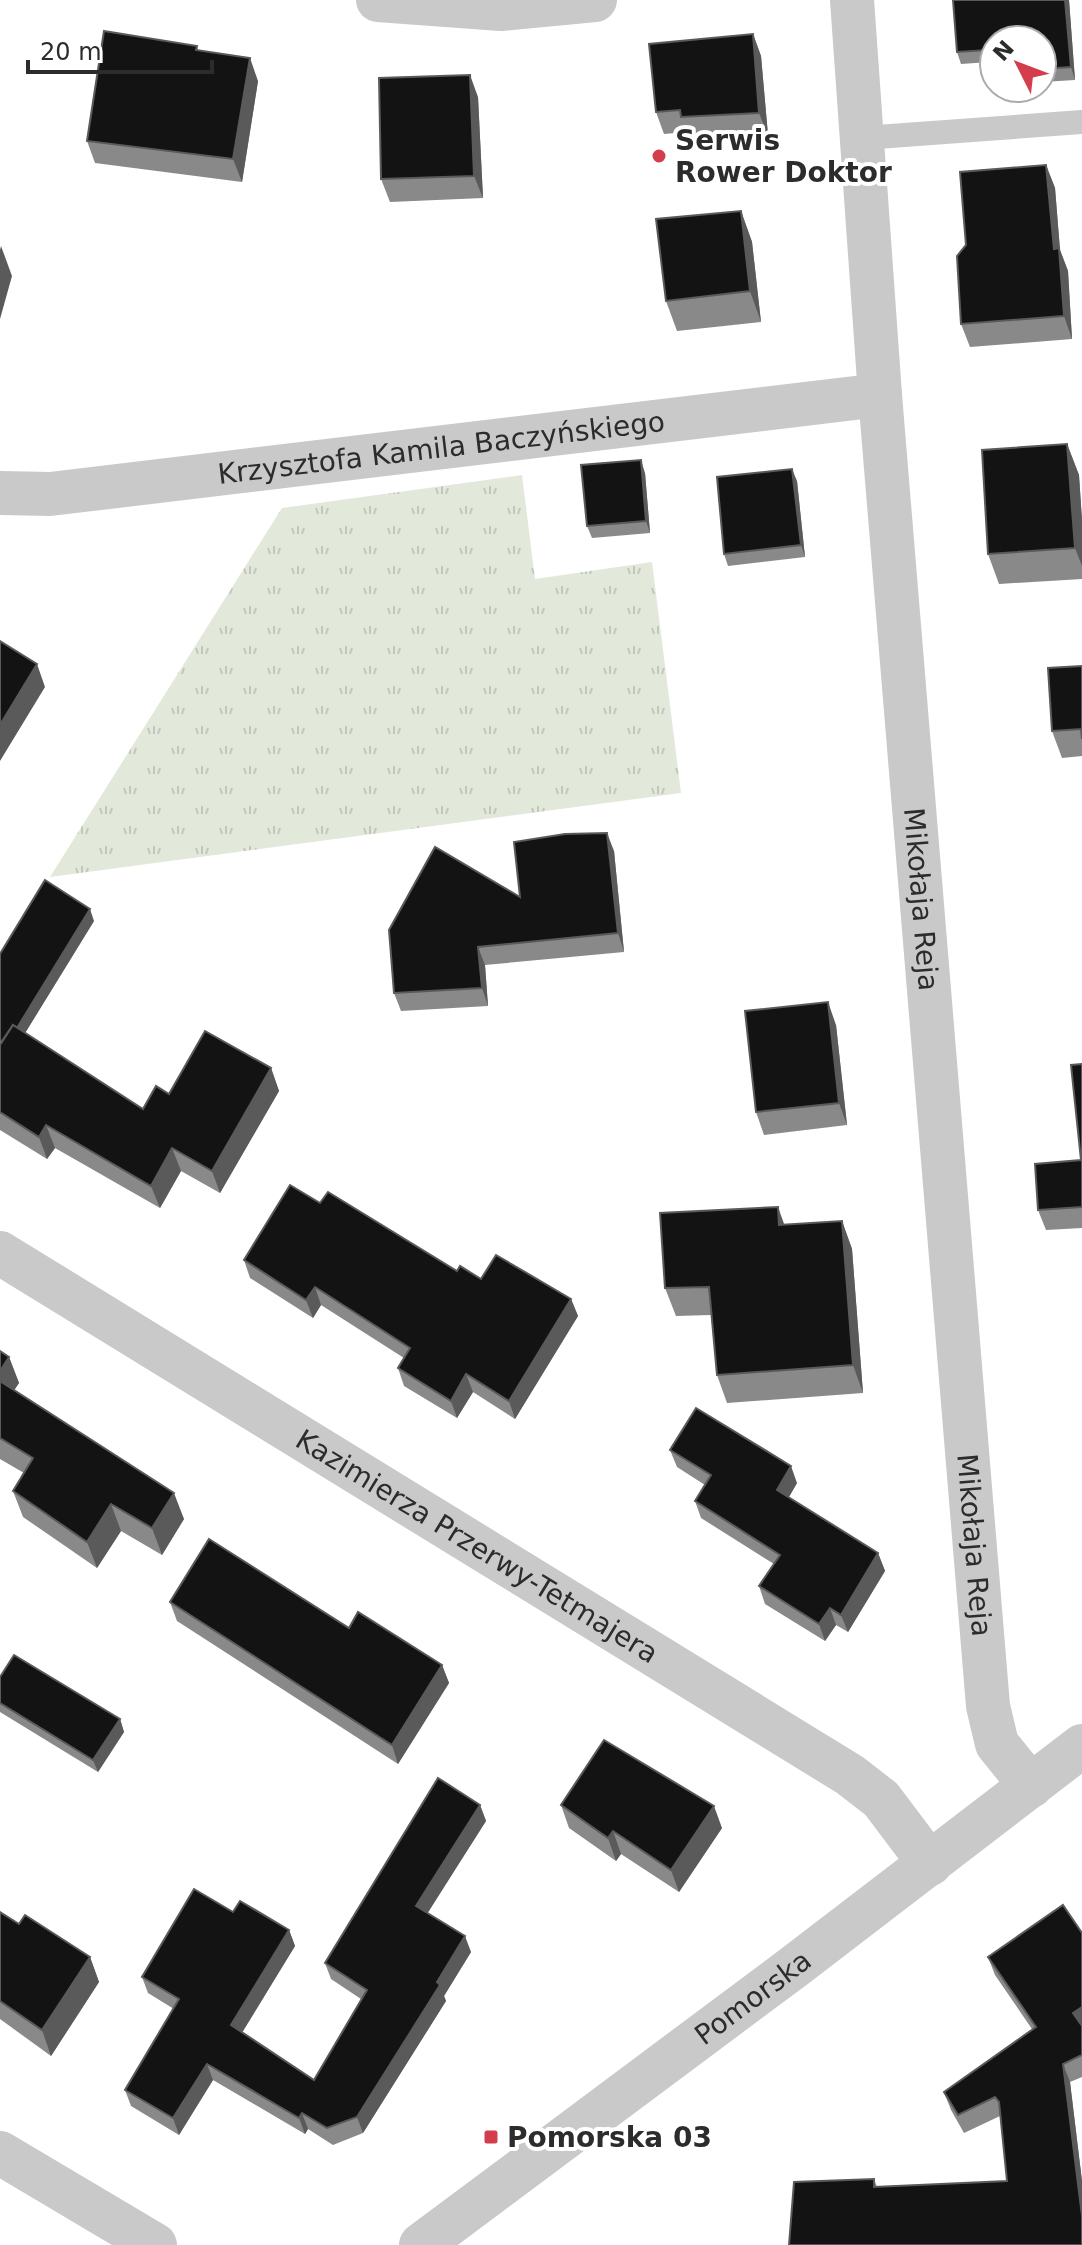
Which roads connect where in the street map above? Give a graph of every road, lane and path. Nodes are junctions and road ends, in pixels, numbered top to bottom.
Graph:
1 (378, 0) edge
2 (595, 0) edge
3 (852, 0) edge
4 (1082, 122) edge
5 (863, 138) junction
6 (880, 395) junction
7 (0, 493) edge
8 (0, 1253) edge
9 (1082, 1746) edge
10 (1031, 1786) junction
11 (930, 1864) junction
12 (0, 2153) edge
13 (155, 2245) edge
14 (421, 2245) edge

1 - 2 street
3 - 5 street, Mikołaja Reja
4 - 5 lane
5 - 6 street, Mikołaja Reja
6 - 7 street, Krzysztofa Kamila Baczyńskiego
6 - 10 street, Mikołaja Reja
8 - 11 street, Kazimierza Przerwy-Tetmajera
9 - 10 street, Pomorska
10 - 11 street, Pomorska
11 - 14 street, Pomorska
12 - 13 street

